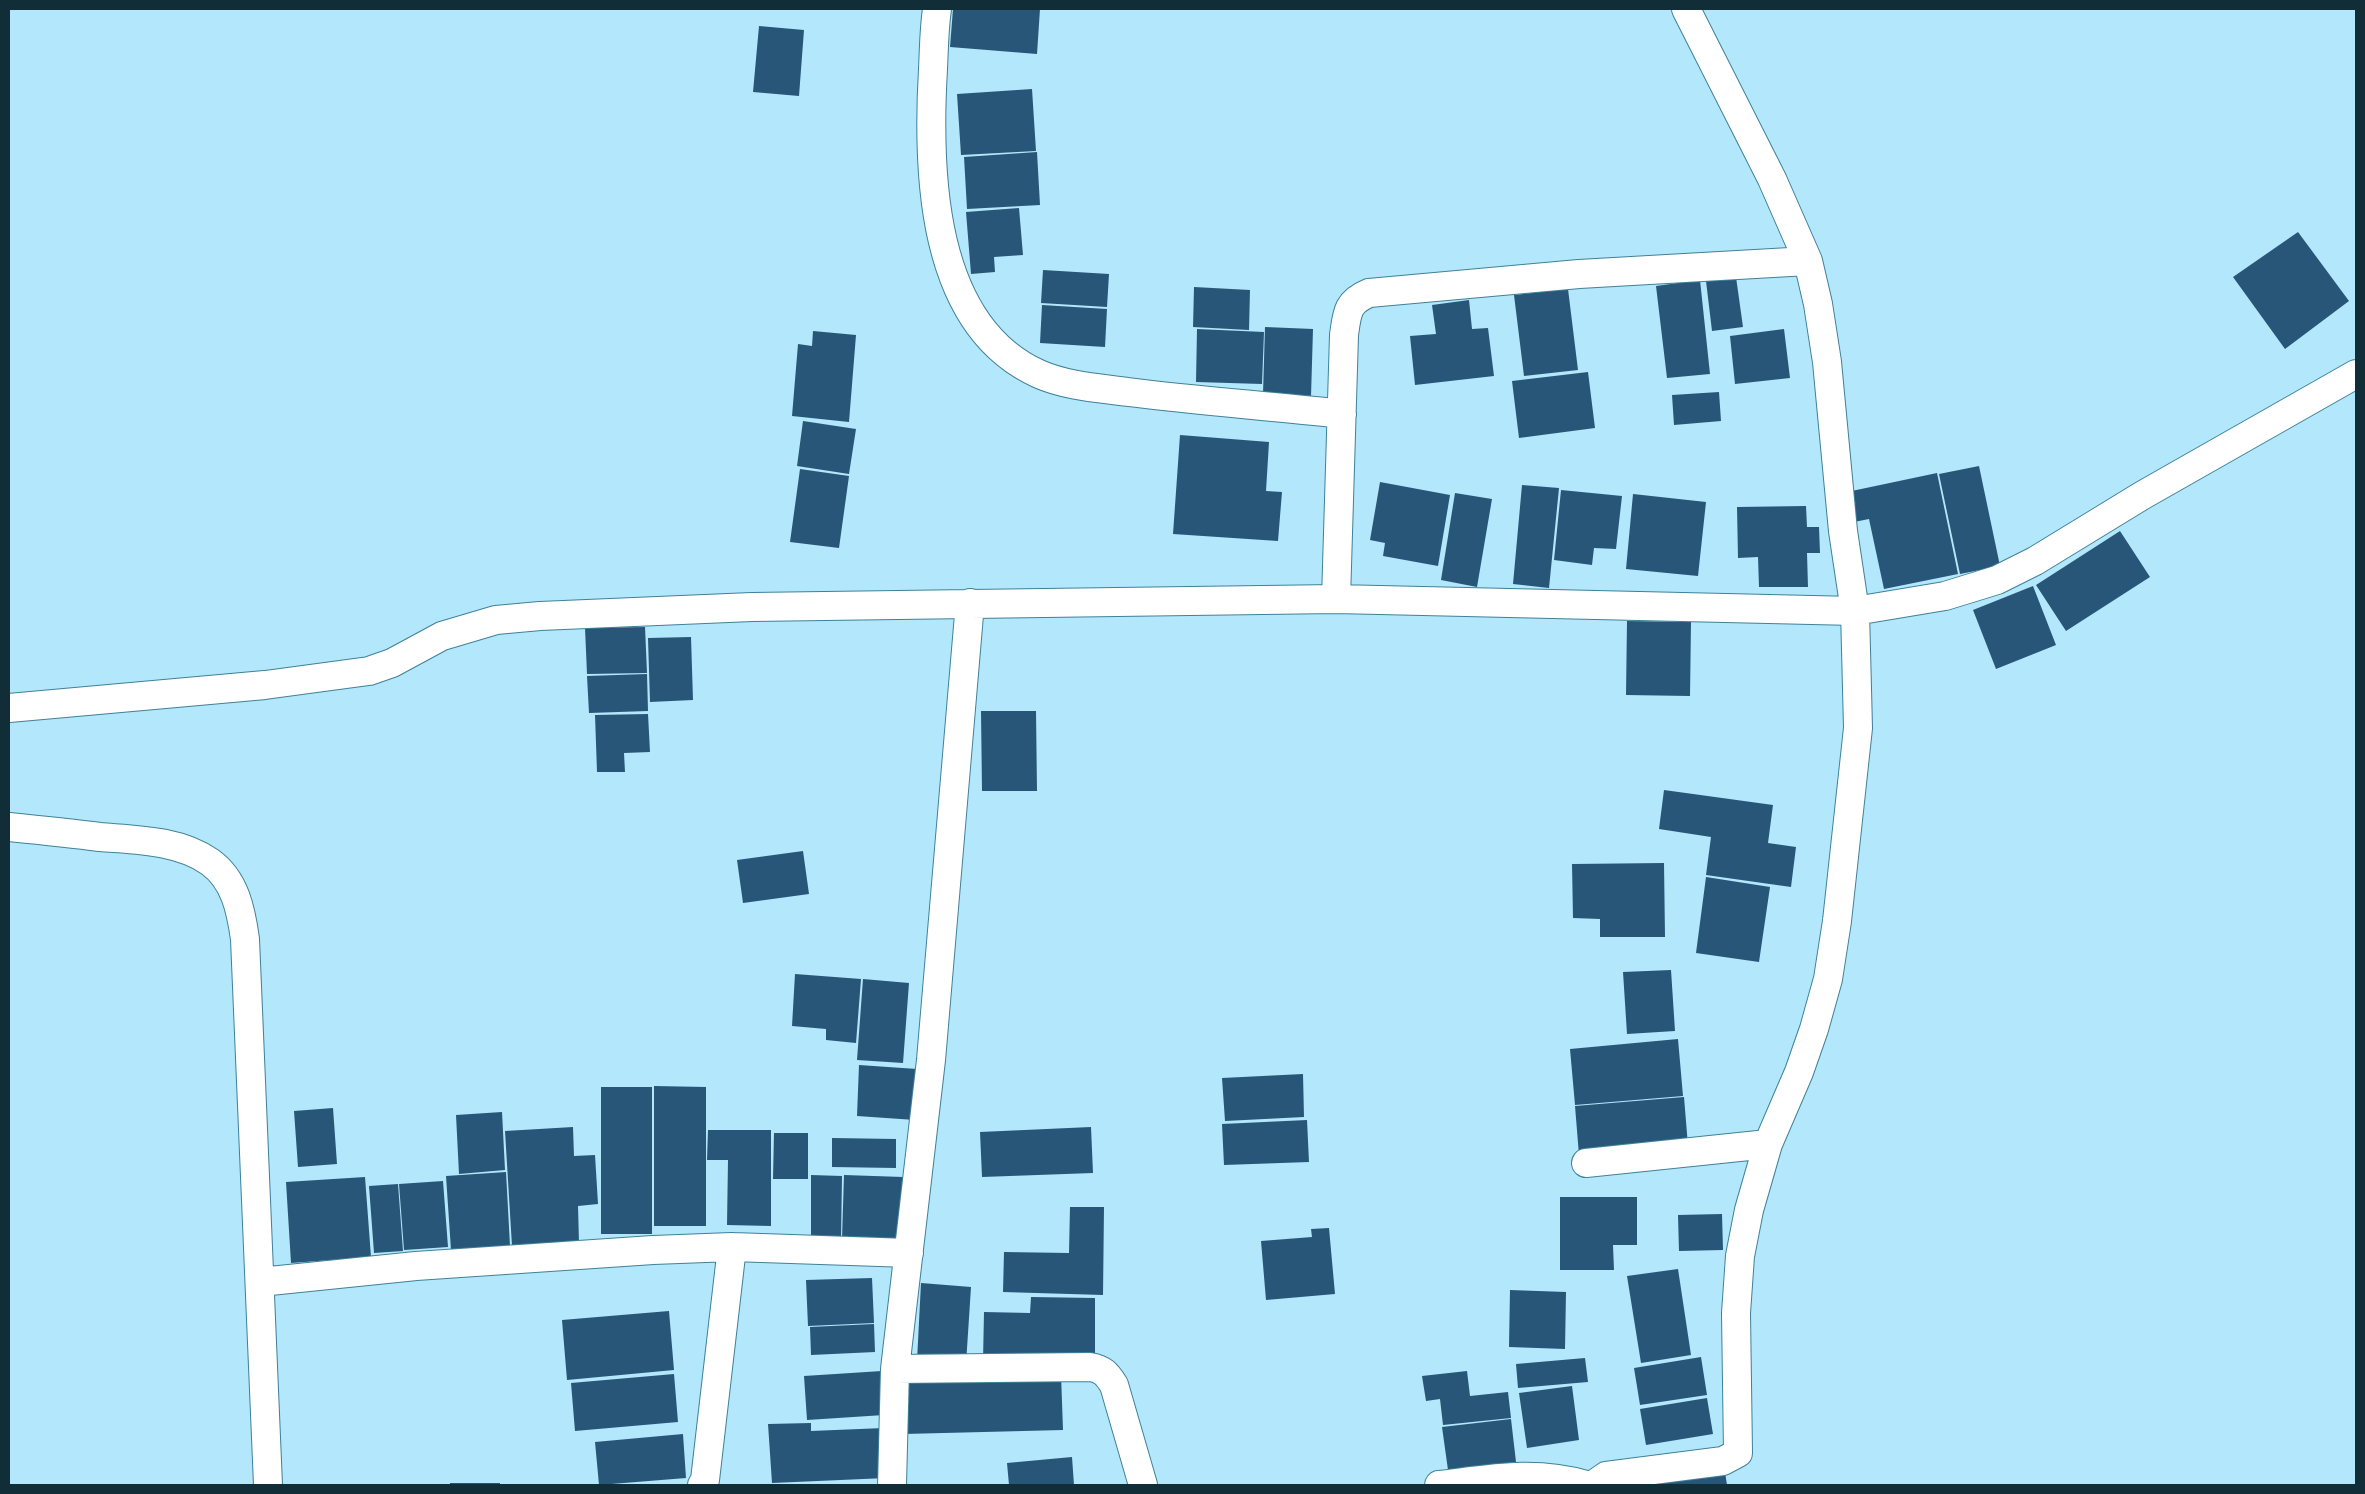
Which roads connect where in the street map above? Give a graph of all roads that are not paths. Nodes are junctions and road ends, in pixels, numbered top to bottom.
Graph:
1 (937, 9) edge
2 (1686, 9) edge
3 (1808, 261) junction
4 (2356, 374) edge
5 (1342, 414) junction
6 (1336, 599) junction
7 (970, 602) junction
8 (1855, 611) junction
9 (9, 708) edge
10 (9, 827) edge
11 (1768, 1144) junction
12 (1586, 1163) dead end
13 (732, 1247) junction
14 (909, 1253) junction
15 (260, 1282) junction
16 (895, 1369) junction
17 (268, 1485) edge
18 (702, 1485) edge
19 (892, 1485) edge
20 (1143, 1485) edge
21 (1439, 1485) edge
22 (1586, 1485) edge
23 (1592, 1485) edge

1 - 5 street
2 - 3 street
3 - 5 street
3 - 8 street
4 - 8 street
5 - 6 street
6 - 7 street
6 - 8 street
7 - 9 street
7 - 14 street
8 - 11 street
10 - 15 street
11 - 12 street
11 - 23 street
13 - 14 street
13 - 15 street
13 - 18 street
14 - 16 street
15 - 17 street
16 - 19 street
16 - 20 street
21 - 22 street

